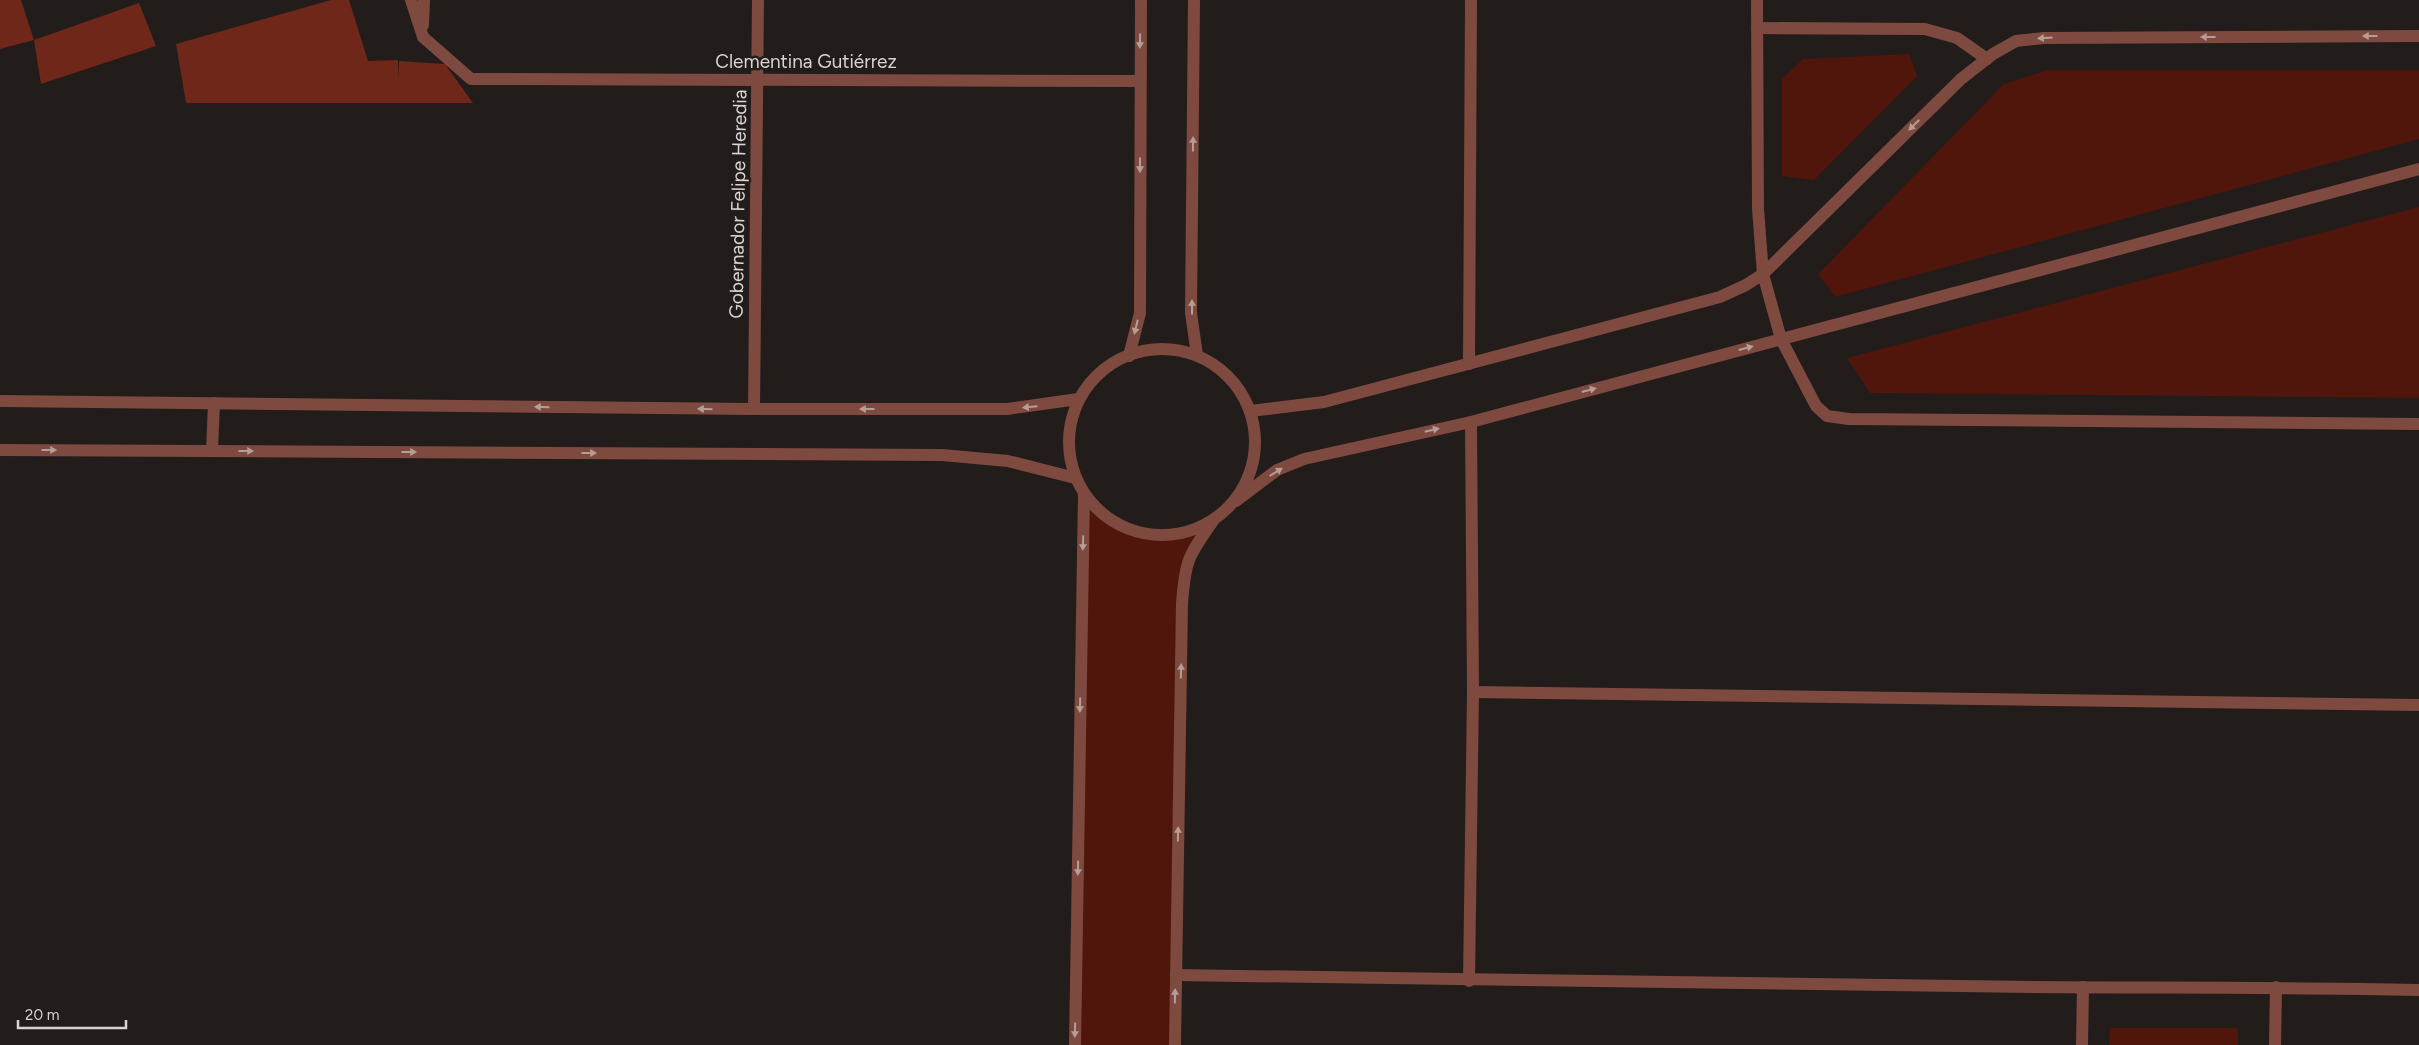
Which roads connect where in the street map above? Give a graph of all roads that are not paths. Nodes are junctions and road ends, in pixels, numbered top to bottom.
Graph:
1 (411, 0) edge
2 (424, 0) edge
3 (758, 0) edge
4 (1141, 0) edge
5 (1194, 0) edge
6 (1471, 0) edge
7 (1757, 0) edge
8 (1757, 28) junction
9 (2419, 36) edge
10 (423, 37) junction
11 (1987, 58) junction
12 (758, 80) junction
13 (1140, 81) junction
14 (2419, 169) edge
15 (1763, 274) junction
16 (1781, 339) junction
17 (1197, 355) junction
18 (1129, 356) junction
19 (1469, 364) junction
20 (1078, 399) junction
21 (0, 401) edge
22 (214, 403) junction
23 (754, 409) junction
24 (1251, 411) junction
25 (1470, 422) junction
26 (2419, 424) edge
27 (0, 450) edge
28 (212, 451) junction
29 (1075, 478) junction
30 (1084, 494) junction
31 (1236, 500) junction
32 (1213, 521) junction
33 (1473, 692) junction
34 (2419, 705) edge
35 (1176, 975) junction
36 (1469, 981) junction
37 (2083, 987) junction
38 (2276, 987) junction
39 (2419, 990) edge
40 (1075, 1045) edge
41 (1175, 1045) edge
42 (2082, 1045) edge
43 (2275, 1045) edge

1 - 10 street
2 - 10 street
3 - 12 street, Gobernador Felipe Heredia
4 -> 13 street
17 -> 5 street
6 - 19 street
7 - 8 street
8 - 11 street
8 - 15 street
9 -> 11 street
10 - 12 street, Clementina Gutiérrez
11 -> 15 street
12 - 13 street, Clementina Gutiérrez
12 - 23 street, Gobernador Felipe Heredia
13 -> 18 street
14 - 16 street
15 - 16 street
15 - 19 street
25 -> 16 street
16 - 26 street
17 - 18 street
17 - 24 street
18 - 20 street
19 - 24 street
20 -> 23 street
20 - 29 street
21 - 22 street
23 -> 22 street
22 - 28 street
24 - 31 street
31 -> 25 street
25 - 33 street
27 -> 28 street
28 -> 29 street
29 - 30 street
30 - 32 street
30 -> 40 street
31 - 32 street
35 -> 32 street
33 - 34 street
33 - 36 street
35 - 36 street
41 -> 35 street
36 - 37 street
37 - 38 street
37 - 42 street
38 - 39 street
38 - 43 street

